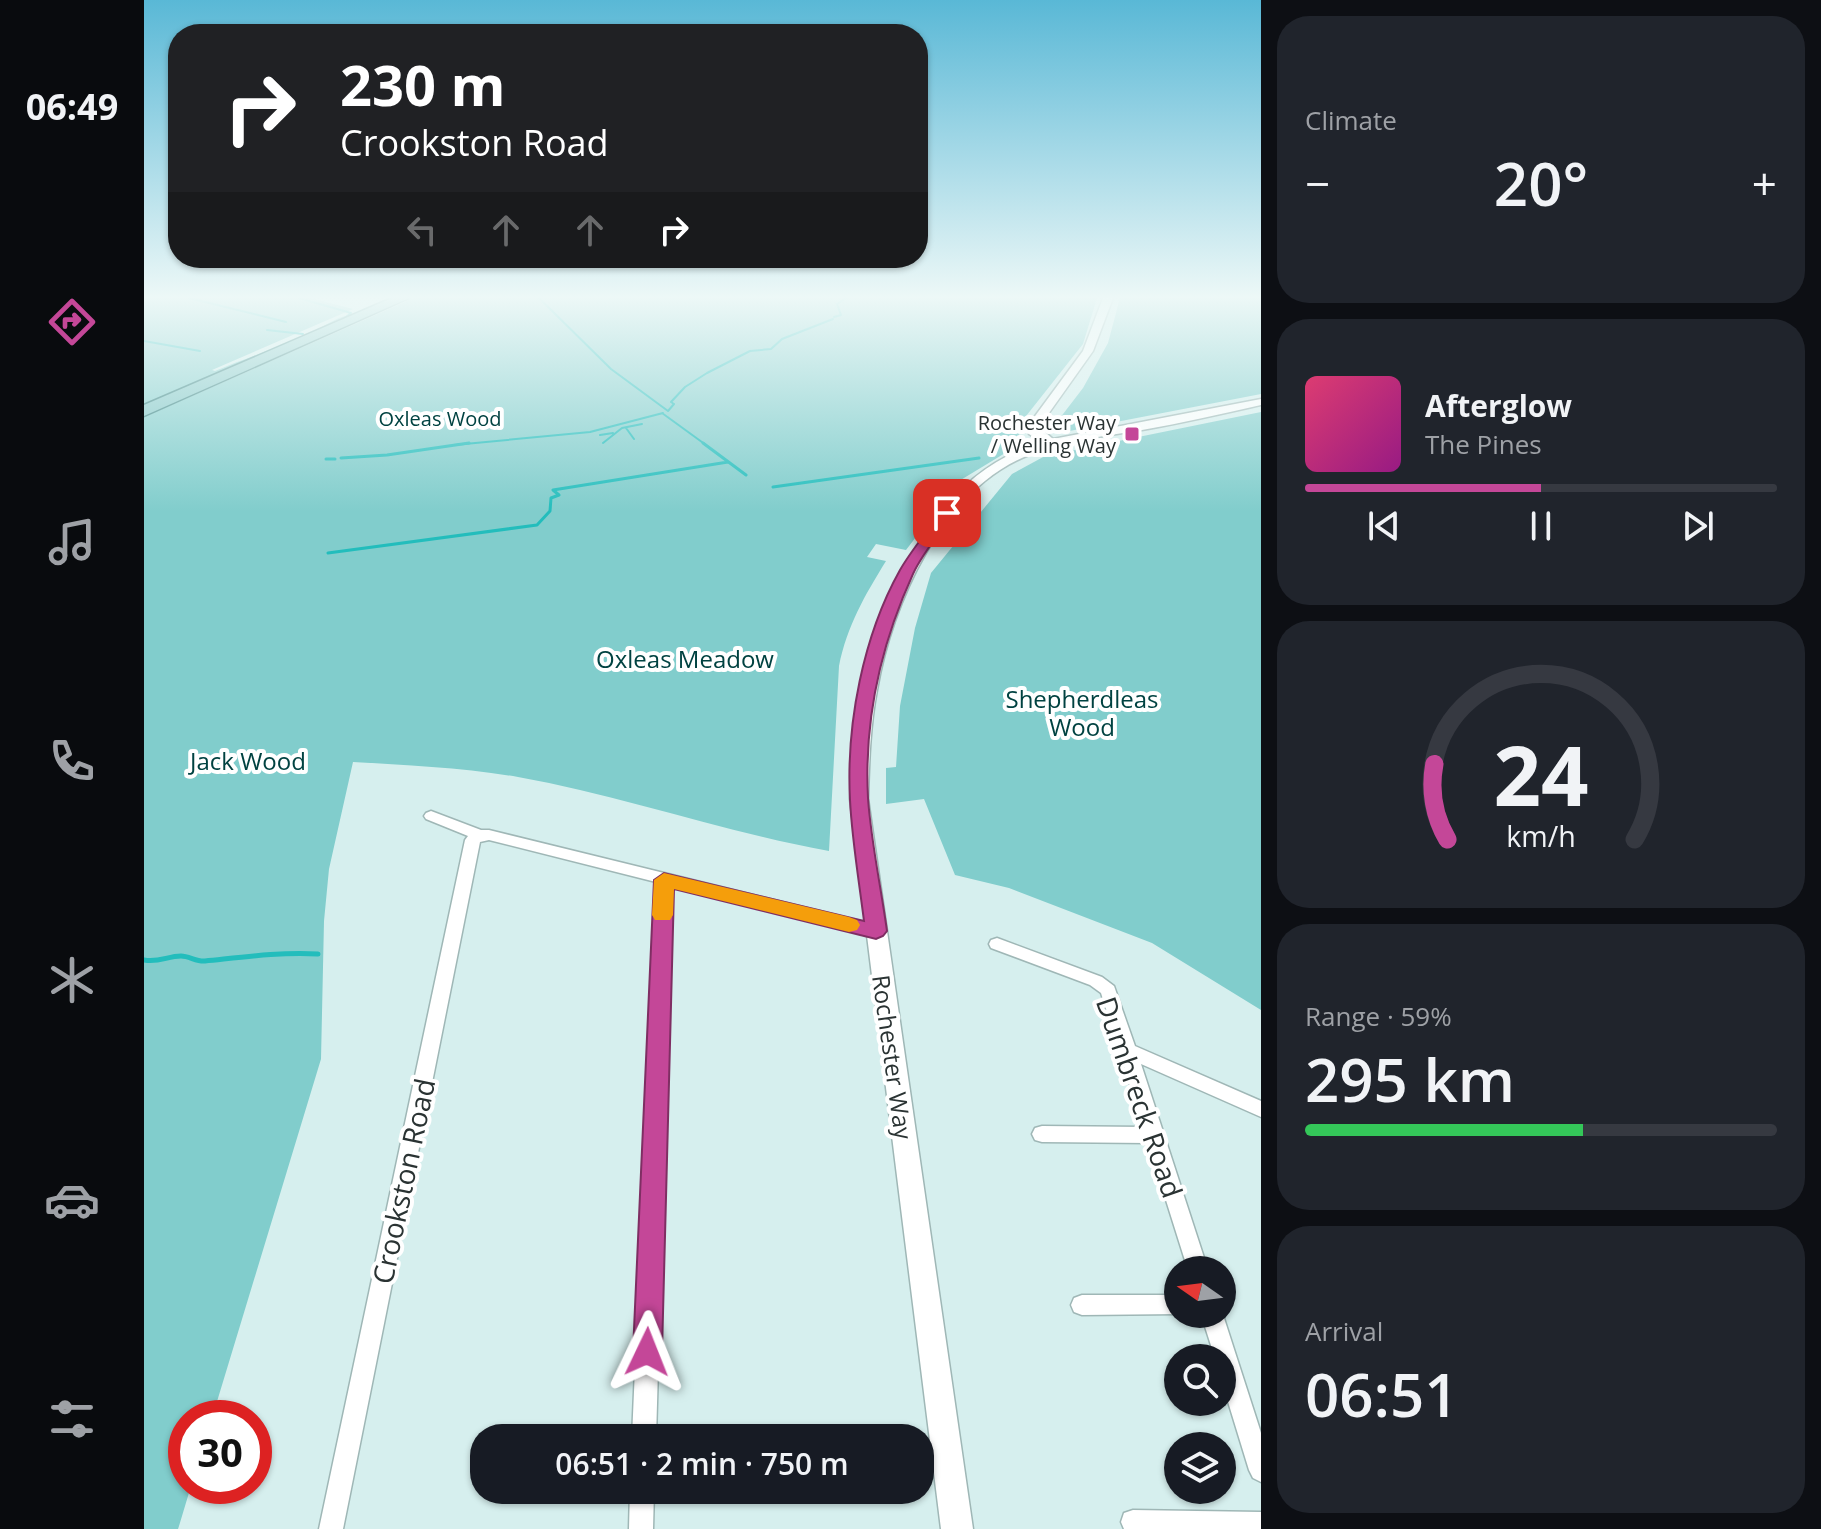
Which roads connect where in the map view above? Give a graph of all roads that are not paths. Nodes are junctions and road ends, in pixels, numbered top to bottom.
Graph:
1 (239, 369) edge
2 (1077, 369) edge
3 (1261, 402) edge
4 (144, 411) edge
5 (1050, 443) junction
6 (431, 816) dead end
7 (479, 835) junction
8 (664, 880) junction
9 (876, 931) junction
10 (997, 944) dead end
11 (1127, 1050) junction
12 (1261, 1109) edge
13 (1042, 1134) dead end
14 (1154, 1135) junction
15 (1193, 1256) edge
16 (1082, 1305) dead end
17 (1164, 1305) edge
18 (1216, 1328) edge
19 (645, 1424) edge
20 (1261, 1470) edge
21 (642, 1504) edge
22 (1133, 1522) dead end
23 (1261, 1524) edge
24 (331, 1529) edge
25 (641, 1529) edge
26 (957, 1529) edge

1 - 4 main road
2 - 5 street
3 - 5 street, Rochester Way
5 - 9 street, Rochester Way
6 - 7 street
7 - 8 street
7 - 24 street, Crookston Road
8 - 9 street
8 - 19 street
9 - 26 street, Rochester Way
10 - 11 street, Dumbreck Road
11 - 12 street
11 - 14 street, Dumbreck Road
13 - 14 street
14 - 15 street, Dumbreck Road
16 - 17 street
18 - 20 street
21 - 25 street
22 - 23 street

